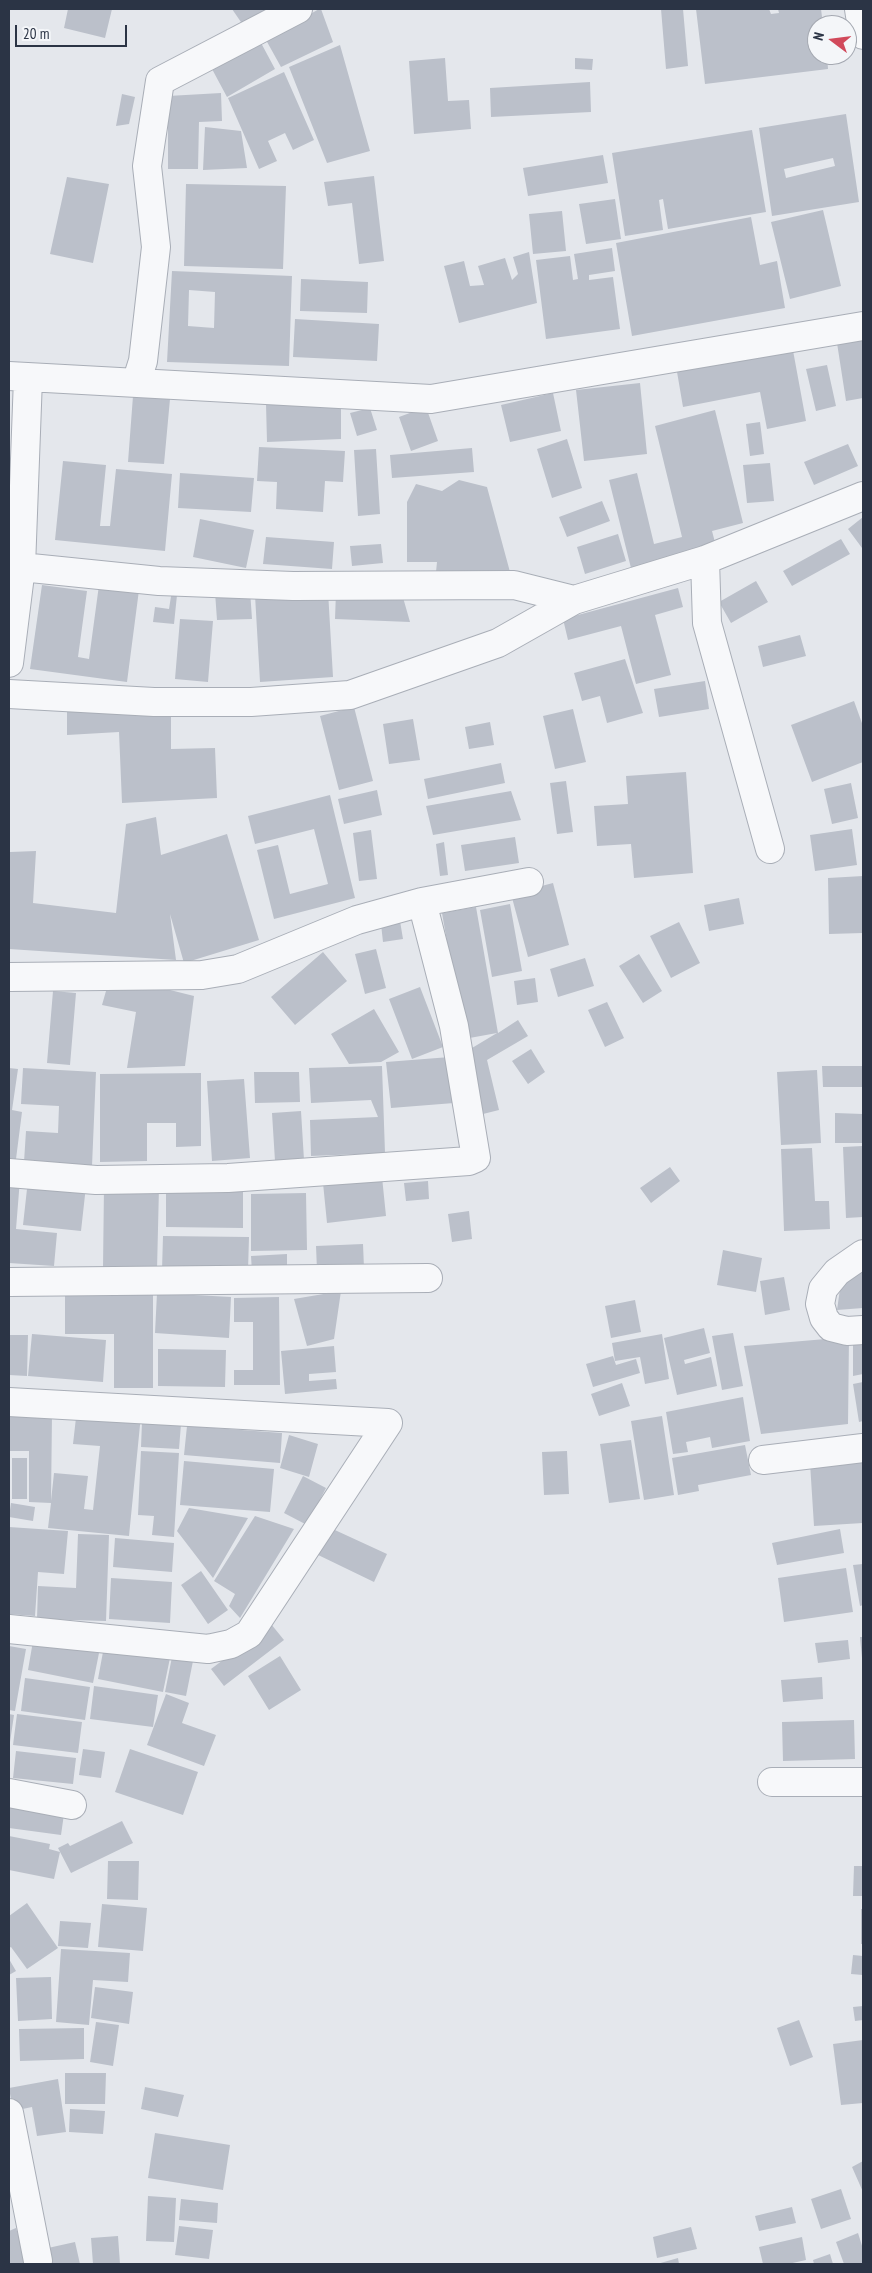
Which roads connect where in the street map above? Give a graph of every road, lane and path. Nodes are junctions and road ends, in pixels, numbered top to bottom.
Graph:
1 (298, 9) edge
2 (859, 9) edge
3 (863, 35) edge
4 (863, 326) edge
5 (18, 377) edge
6 (136, 383) junction
7 (863, 496) edge
8 (705, 560) junction
9 (21, 567) junction
10 (574, 600) junction
11 (9, 663) edge
12 (9, 694) edge
13 (770, 849) dead end
14 (529, 882) dead end
15 (422, 902) junction
16 (9, 977) edge
17 (9, 1172) edge
18 (863, 1254) edge
19 (428, 1278) dead end
20 (9, 1282) edge
21 (863, 1330) edge
22 (9, 1402) edge
23 (863, 1448) edge
24 (763, 1460) dead end
25 (9, 1629) edge
26 (772, 1782) dead end
27 (863, 1782) edge
28 (9, 1793) edge
29 (72, 1805) dead end
30 (9, 2113) edge
31 (38, 2261) dead end

1 - 6 street
2 - 3 street
4 - 6 street
5 - 6 street
5 - 9 street
7 - 8 street
8 - 10 street
8 - 13 street
9 - 10 street
9 - 11 street
10 - 12 street
14 - 15 street
15 - 16 street
15 - 17 street
18 - 21 street
19 - 20 street
22 - 25 street
23 - 24 street
26 - 27 street
28 - 29 street
30 - 31 street

